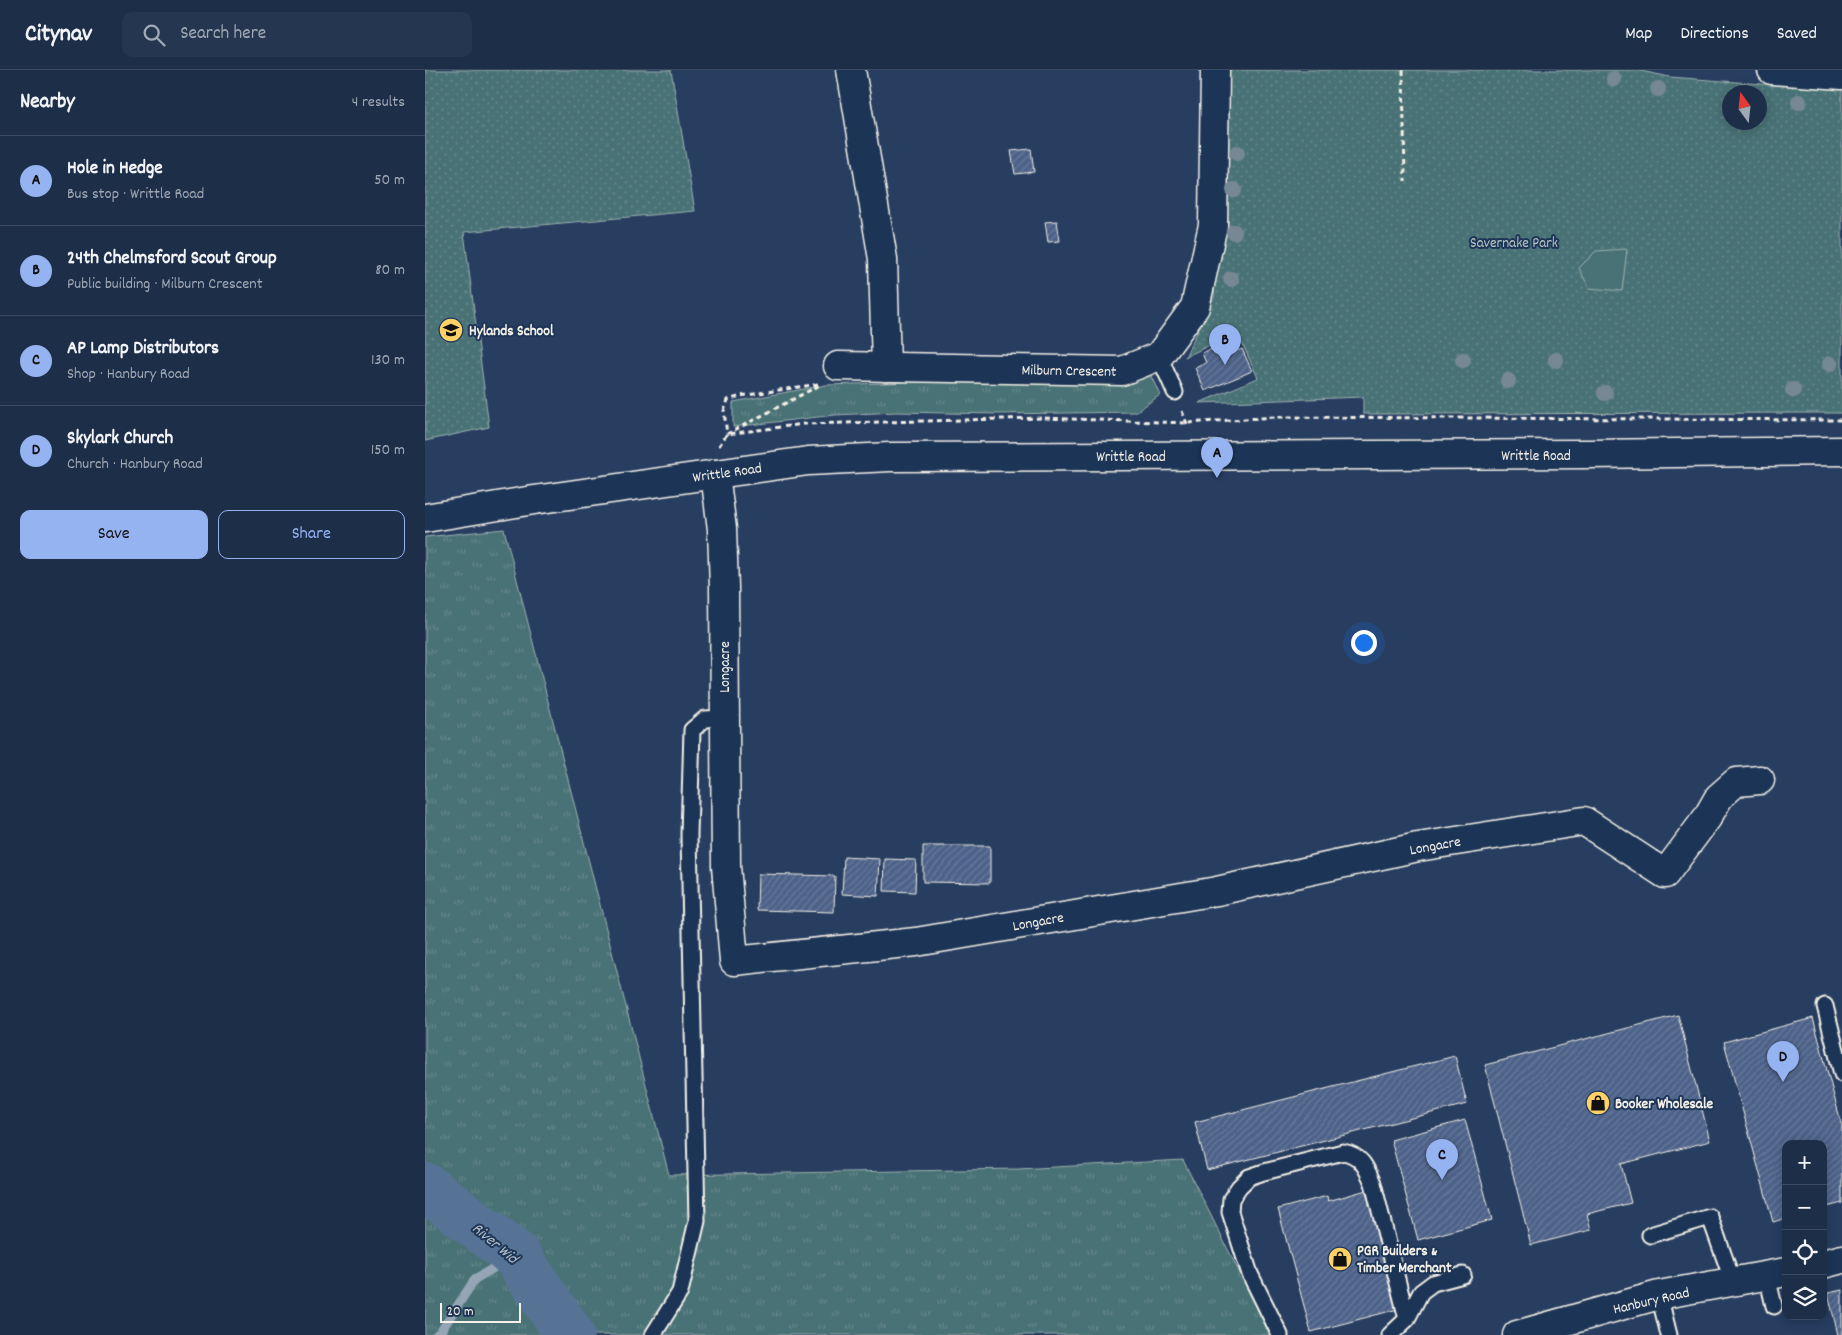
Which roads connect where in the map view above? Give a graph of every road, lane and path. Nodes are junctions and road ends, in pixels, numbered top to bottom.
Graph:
1 (851, 70) edge
2 (1215, 70) edge
3 (1403, 70) edge
4 (1772, 70) edge
5 (1842, 75) edge
6 (1405, 181) dead end
7 (1159, 356) junction
8 (838, 366) dead end
9 (886, 367) junction
10 (1175, 392) joint
11 (1842, 420) edge
12 (1187, 423) junction
13 (727, 434) junction
14 (1842, 451) edge
15 (1186, 456) junction
16 (715, 474) junction
17 (425, 518) edge
18 (725, 718) junction
19 (1760, 780) dead end
20 (1825, 1006) dead end
21 (1842, 1074) edge
22 (1650, 1235) dead end
23 (1842, 1259) edge
24 (1827, 1263) edge
25 (1776, 1274) edge
26 (1463, 1275) dead end
27 (1733, 1282) junction
28 (1659, 1295) junction
29 (1774, 1306) dead end
30 (1407, 1319) junction
31 (653, 1335) edge
32 (1280, 1335) edge
33 (1390, 1335) edge
34 (1517, 1335) edge
35 (1669, 1335) edge

1 - 9 street
2 - 7 street
3 - 6 path
4 - 5 street
7 - 9 street, Milburn Crescent
7 - 10 lane
8 - 9 street, Milburn Crescent
10 - 12 path
11 - 12 path
12 - 13 path
12 - 15 path
13 - 13 path
13 - 16 path
14 - 15 street, Writtle Road
15 - 16 street, Writtle Road
16 - 17 street, Writtle Road
16 - 18 street, Longacre
18 - 19 street, Longacre
18 - 31 lane
20 - 21 lane
22 - 27 lane
23 - 24 street
25 - 27 street, Hanbury Road
25 - 29 lane
26 - 30 lane
27 - 28 street, Hanbury Road
28 - 34 street, Hanbury Road
28 - 35 lane
30 - 32 lane
30 - 33 lane

